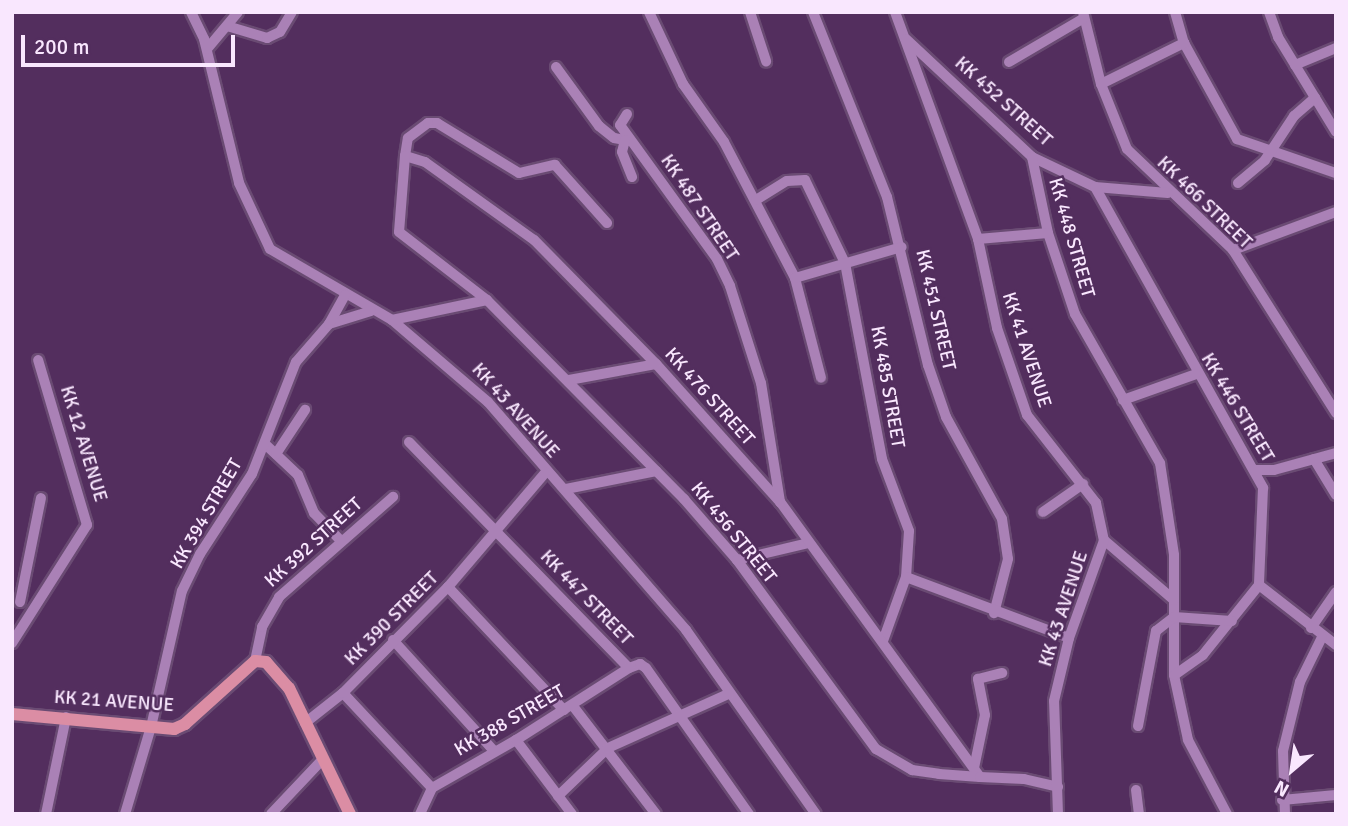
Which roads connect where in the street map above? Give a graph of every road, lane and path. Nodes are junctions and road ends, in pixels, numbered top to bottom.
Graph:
1 (191, 12) edge
2 (238, 12) edge
3 (292, 12) edge
4 (649, 12) edge
5 (751, 12) edge
6 (813, 12) edge
7 (895, 12) edge
8 (1175, 12) edge
9 (1269, 12) edge
10 (1084, 15) edge
11 (227, 26) junction
12 (904, 37) junction
13 (1184, 43) junction
14 (1336, 48) edge
15 (207, 50) junction
16 (766, 61) dead end
17 (1009, 62) dead end
18 (1295, 65) junction
19 (556, 67) dead end
20 (1101, 84) junction
21 (1315, 98) junction
22 (627, 114) dead end
23 (1336, 132) edge
24 (628, 140) junction
25 (1269, 150) junction
26 (405, 156) junction
27 (1032, 157) junction
28 (1336, 173) edge
29 (632, 177) dead end
30 (1238, 183) dead end
31 (1095, 187) junction
32 (1168, 193) junction
33 (756, 200) junction
34 (1335, 215) edge
35 (607, 223) dead end
36 (1048, 233) junction
37 (978, 239) junction
38 (902, 247) junction
39 (1233, 250) junction
40 (845, 263) junction
41 (794, 278) junction
42 (345, 295) junction
43 (487, 300) junction
44 (371, 311) junction
45 (391, 320) junction
46 (329, 324) junction
47 (38, 360) dead end
48 (656, 364) junction
49 (1196, 374) junction
50 (821, 378) dead end
51 (569, 380) junction
52 (1123, 400) junction
53 (306, 410) dead end
54 (1336, 414) edge
55 (409, 442) dead end
56 (265, 444) junction
57 (1336, 453) edge
58 (276, 454) junction
59 (1314, 459) junction
60 (1255, 470) junction
61 (1274, 470) junction
62 (656, 471) junction
63 (546, 472) junction
64 (1083, 484) junction
65 (1263, 488) junction
66 (566, 489) junction
67 (1336, 495) edge
68 (393, 497) dead end
69 (41, 498) dead end
70 (779, 502) junction
71 (1044, 512) dead end
72 (495, 531) junction
73 (1104, 540) junction
74 (341, 541) junction
75 (809, 542) junction
76 (737, 560) junction
77 (906, 577) junction
78 (1259, 585) junction
79 (449, 587) junction
80 (1336, 592) edge
81 (1174, 600) junction
82 (16, 602) edge
83 (36, 605) junction
84 (994, 613) junction
85 (1174, 617) junction
86 (1232, 621) junction
87 (1311, 628) junction
88 (1322, 637) junction
89 (1069, 638) junction
90 (393, 640) junction
91 (884, 641) junction
92 (12, 643) edge
93 (1336, 645) edge
94 (256, 661) junction
95 (629, 668) junction
96 (1002, 673) dead end
97 (1174, 675) junction
98 (343, 693) junction
99 (728, 694) junction
100 (568, 708) junction
101 (12, 714) edge
102 (680, 715) junction
103 (66, 717) junction
104 (305, 723) junction
105 (1138, 726) dead end
106 (151, 727) junction
107 (516, 740) junction
108 (608, 748) junction
109 (494, 751) junction
110 (323, 759) junction
111 (977, 772) junction
112 (432, 788) junction
113 (1058, 788) junction
114 (1136, 790) dead end
115 (1336, 795) edge
116 (558, 796) junction
117 (1282, 800) junction
118 (46, 814) edge
119 (125, 814) edge
120 (271, 814) edge
121 (350, 814) edge
122 (420, 814) edge
123 (572, 814) edge
124 (656, 814) edge
125 (749, 814) edge
126 (816, 814) edge
127 (1058, 814) edge
128 (1139, 814) edge
129 (1227, 814) edge
130 (1285, 814) edge

1 - 15 street, KK 43 AVENUE
2 - 11 street
3 - 11 street
4 - 33 street
5 - 16 street
6 - 38 street, KK 451 STREET
7 - 12 street, KK 41 AVENUE
8 - 13 street
9 - 18 street
10 - 17 street
10 - 20 street, KK 466 STREET
11 - 15 street
12 - 27 street, KK 452 STREET
12 - 37 street, KK 41 AVENUE
13 - 20 street
13 - 25 street
14 - 18 street
15 - 42 street, KK 43 AVENUE
18 - 21 street
19 - 24 street, KK 487 STREET
20 - 32 street, KK 466 STREET
21 - 23 street
21 - 25 street
22 - 24 street, KK 487 STREET
24 - 29 street, KK 487 STREET
24 - 70 street, KK 487 STREET
25 - 28 street
25 - 30 street
26 - 35 street
26 - 43 street, KK 456 STREET
26 - 48 street, KK 476 STREET
27 - 31 street, KK 452 STREET
27 - 36 street, KK 448 STREET
31 - 32 street, KK 452 STREET
31 - 49 street, KK 446 STREET
32 - 39 street, KK 466 STREET
33 - 40 street, KK 485 STREET
33 - 41 street
34 - 39 street
36 - 37 street
36 - 52 street, KK 448 STREET
37 - 64 street, KK 41 AVENUE
38 - 40 street
38 - 84 street, KK 451 STREET
39 - 54 street, KK 466 STREET
40 - 41 street
40 - 77 street, KK 485 STREET
41 - 50 street
42 - 44 street, KK 43 AVENUE
42 - 46 street, KK 394 STREET
43 - 45 street
43 - 51 street, KK 456 STREET
44 - 45 street, KK 43 AVENUE
44 - 46 street
45 - 63 street, KK 43 AVENUE
46 - 56 street, KK 394 STREET
47 - 83 street, KK 12 AVENUE
48 - 51 street
48 - 70 street, KK 476 STREET
49 - 52 street
49 - 60 street, KK 446 STREET
51 - 62 street, KK 456 STREET
52 - 81 street, KK 448 STREET
53 - 58 street
55 - 72 street, KK 447 STREET
56 - 58 street
56 - 106 street, KK 394 STREET
57 - 59 street
58 - 74 street
59 - 61 street
59 - 67 street
60 - 61 street
60 - 65 street, KK 446 STREET
61 - 65 street
62 - 66 street
62 - 76 street, KK 456 STREET
63 - 66 street, KK 43 AVENUE
63 - 72 street, KK 390 STREET
64 - 71 street
64 - 73 street, KK 41 AVENUE
65 - 78 street, KK 446 STREET
66 - 99 street, KK 43 AVENUE
68 - 74 street, KK 392 STREET
69 - 82 street
70 - 75 street, KK 476 STREET
72 - 79 street, KK 390 STREET
72 - 95 street, KK 447 STREET
73 - 81 street
73 - 89 street, KK 43 AVENUE
74 - 94 street, KK 392 STREET
75 - 76 street
75 - 91 street, KK 476 STREET
76 - 111 street, KK 456 STREET
77 - 84 street
77 - 91 street, KK 485 STREET
78 - 86 street
78 - 87 street
79 - 90 street, KK 390 STREET
79 - 100 street
80 - 87 street
81 - 85 street
82 - 83 street
83 - 92 street, KK 12 AVENUE
84 - 89 street
85 - 86 street
85 - 97 street
85 - 105 street
86 - 97 street
87 - 88 street
88 - 93 street
88 - 117 street
89 - 113 street, KK 43 AVENUE
90 - 98 street, KK 390 STREET
90 - 109 street
91 - 111 street, KK 476 STREET
94 - 104 main road
94 - 106 main road, KK 21 AVENUE
95 - 100 street, KK 388 STREET
95 - 102 street, KK 447 STREET
96 - 111 street
97 - 129 street
98 - 104 street, KK 390 STREET
98 - 112 street
99 - 102 street
99 - 126 street, KK 43 AVENUE
100 - 107 street, KK 388 STREET
100 - 108 street
101 - 103 main road, KK 21 AVENUE
102 - 108 street
102 - 125 street, KK 447 STREET
103 - 106 main road, KK 21 AVENUE
103 - 118 street
104 - 110 main road
106 - 119 street, KK 394 STREET
107 - 109 street, KK 388 STREET
107 - 116 street
108 - 116 street
108 - 124 street
109 - 112 street, KK 388 STREET
110 - 120 street
110 - 121 main road
111 - 113 street, KK 456 STREET
112 - 122 street
113 - 127 street, KK 43 AVENUE
114 - 128 street
115 - 117 street
116 - 123 street
117 - 130 street

